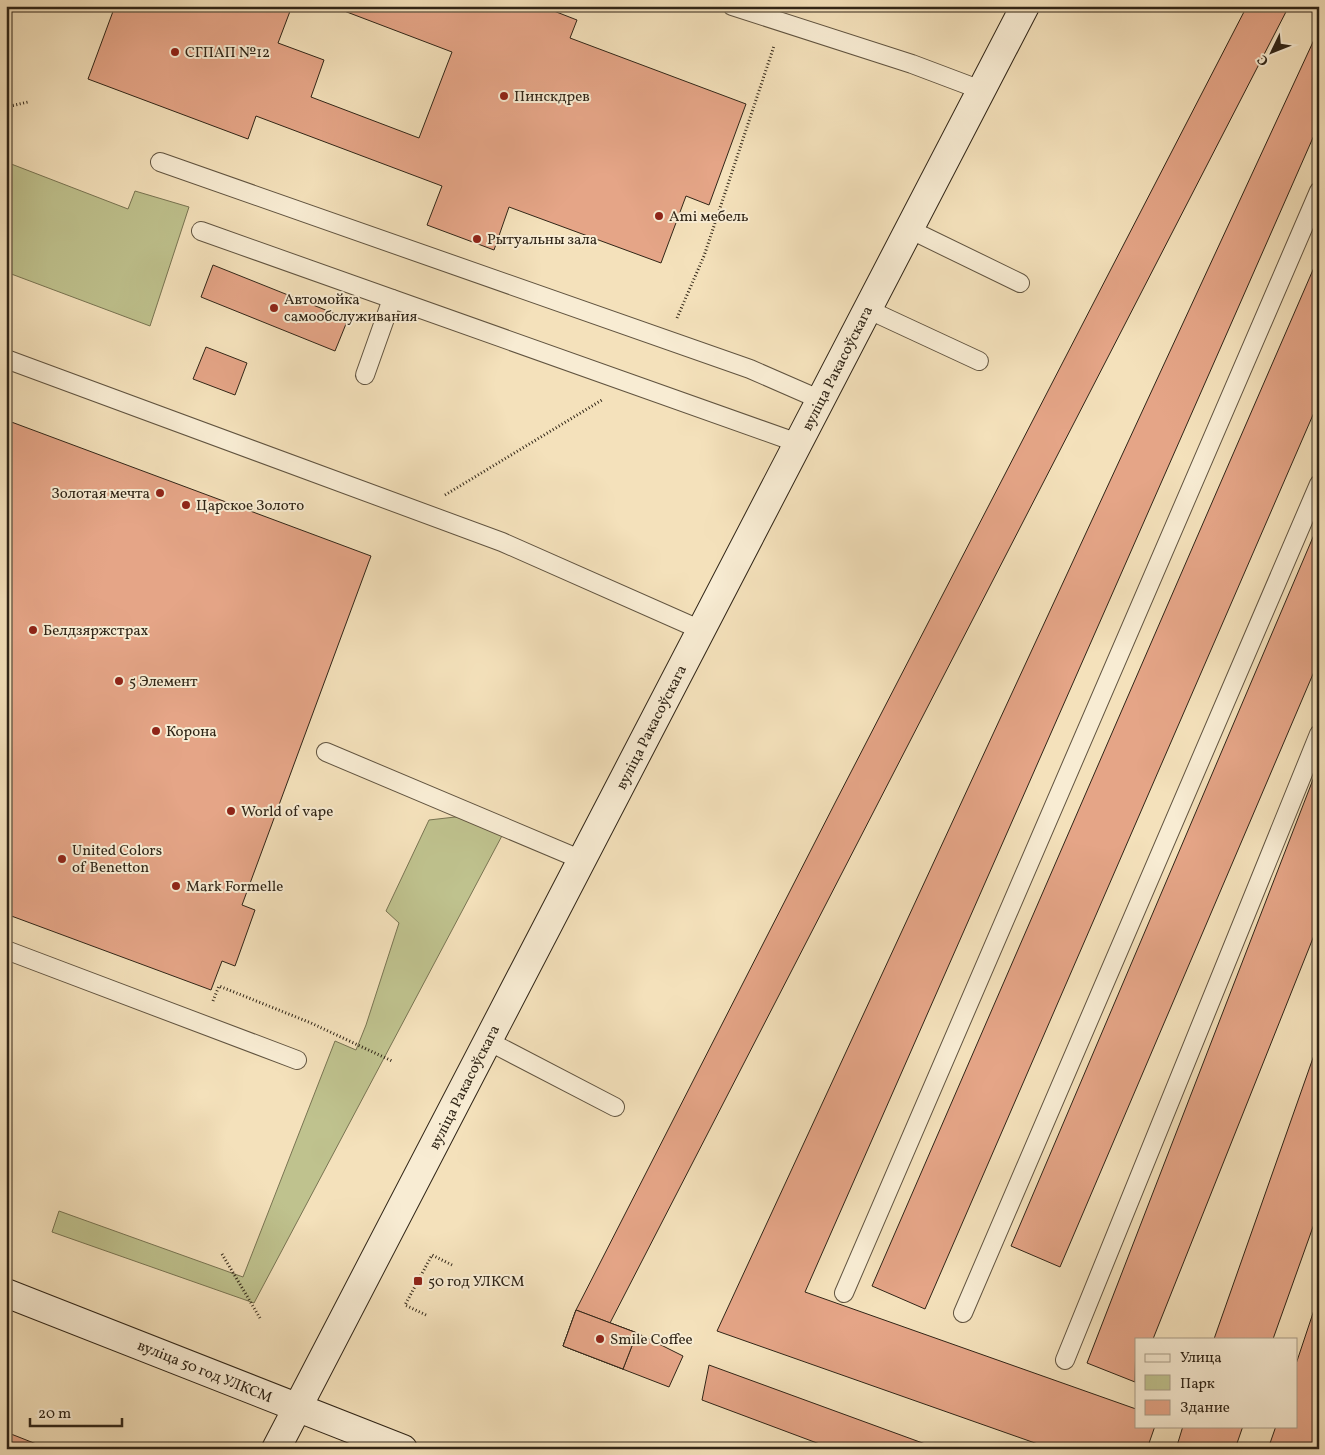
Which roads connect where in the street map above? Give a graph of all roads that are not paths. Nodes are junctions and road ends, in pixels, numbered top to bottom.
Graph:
1 (732, 6) edge
2 (1025, 6) edge
3 (981, 90) junction
4 (160, 162) dead end
5 (1319, 191) edge
6 (910, 229) junction
7 (201, 231) dead end
8 (1020, 283) dead end
9 (392, 299) junction
10 (867, 309) junction
11 (6, 359) edge
12 (979, 361) dead end
13 (365, 375) dead end
14 (821, 400) junction
15 (798, 443) junction
16 (1319, 484) edge
17 (701, 630) junction
18 (1319, 734) edge
19 (326, 752) dead end
20 (582, 860) junction
21 (6, 950) edge
22 (488, 1041) junction
23 (297, 1060) dead end
24 (615, 1107) dead end
25 (6, 1293) edge
26 (844, 1293) dead end
27 (963, 1313) dead end
28 (1065, 1360) dead end
29 (298, 1408) junction
30 (276, 1449) edge
31 (403, 1449) edge

1 - 3 lane
2 - 3 main road, вуліца Ракасоўскага
3 - 6 main road, вуліца Ракасоўскага
4 - 14 lane
5 - 26 lane
6 - 8 lane
6 - 10 main road, вуліца Ракасоўскага
7 - 9 lane
9 - 13 lane
9 - 15 lane
10 - 12 lane
10 - 14 main road, вуліца Ракасоўскага
11 - 17 lane
14 - 15 main road, вуліца Ракасоўскага
15 - 17 main road, вуліца Ракасоўскага
16 - 27 lane
17 - 20 main road, вуліца Ракасоўскага
18 - 28 lane
19 - 20 lane
20 - 22 main road, вуліца Ракасоўскага
21 - 23 lane
22 - 24 lane
22 - 29 main road, вуліца Ракасоўскага
25 - 29 main road, вуліца 50 год УЛКСМ
29 - 30 main road, вуліца Ракасоўскага
29 - 31 main road, вуліца 50 год УЛКСМ

